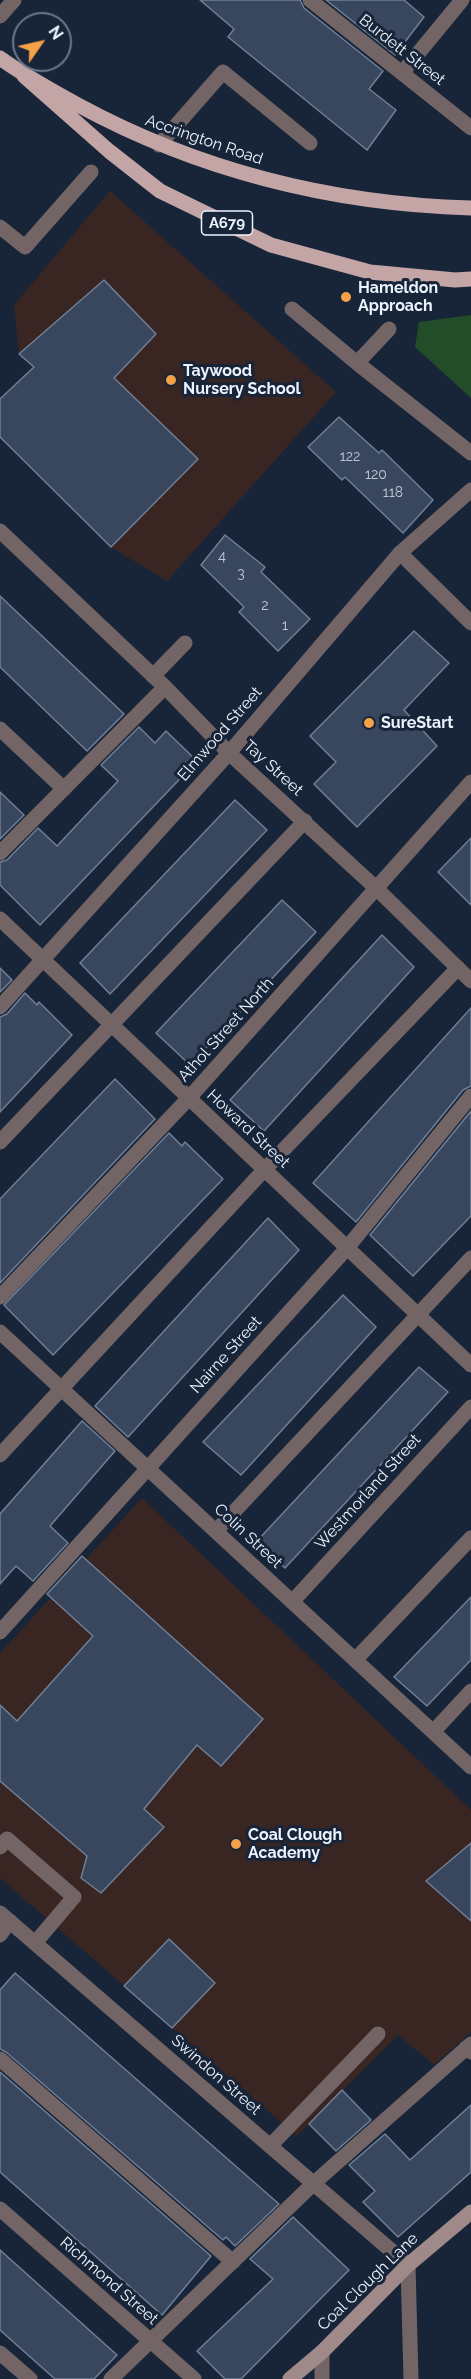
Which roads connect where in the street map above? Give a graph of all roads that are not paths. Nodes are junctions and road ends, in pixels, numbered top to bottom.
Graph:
1 (14, 0) edge
2 (310, 0) edge
3 (462, 0) edge
4 (0, 16) edge
5 (0, 58) edge
6 (402, 73) junction
7 (24, 76) junction
8 (471, 128) edge
9 (310, 143) dead end
10 (159, 145) junction
11 (91, 172) dead end
12 (471, 208) edge
13 (0, 227) edge
14 (471, 279) edge
15 (292, 309) dead end
16 (389, 329) dead end
17 (357, 363) junction
18 (471, 453) edge
19 (471, 490) edge
20 (0, 531) edge
21 (400, 553) junction
22 (471, 623) edge
23 (185, 643) dead end
24 (159, 682) junction
25 (0, 729) edge
26 (229, 753) junction
27 (471, 782) edge
28 (64, 789) junction
29 (305, 822) junction
30 (0, 853) edge
31 (378, 889) junction
32 (0, 919) edge
33 (44, 961) junction
34 (458, 968) junction
35 (471, 981) edge
36 (0, 1007) edge
37 (112, 1025) junction
38 (471, 1096) edge
39 (189, 1098) junction
40 (0, 1142) edge
41 (265, 1169) junction
42 (347, 1248) junction
43 (471, 1258) edge
44 (0, 1297) edge
45 (418, 1315) junction
46 (0, 1332) edge
47 (471, 1365) edge
48 (62, 1389) junction
49 (471, 1407) edge
50 (0, 1455) edge
51 (148, 1468) junction
52 (216, 1531) junction
53 (471, 1538) edge
54 (292, 1602) junction
55 (0, 1632) edge
56 (355, 1660) junction
57 (471, 1691) edge
58 (433, 1732) junction
59 (471, 1767) edge
60 (0, 1847) edge
61 (5, 1917) edge
62 (0, 1935) edge
63 (35, 1943) junction
64 (378, 2034) dead end
65 (469, 2048) edge
66 (0, 2059) edge
67 (270, 2145) junction
68 (314, 2183) junction
69 (0, 2209) edge
70 (471, 2212) edge
71 (232, 2262) junction
72 (408, 2265) junction
73 (151, 2341) junction
74 (322, 2352) junction
75 (0, 2353) edge
76 (30, 2379) edge
77 (111, 2379) edge
78 (194, 2379) edge
79 (290, 2379) edge
80 (322, 2379) edge
81 (411, 2379) edge

1 - 4 street
2 - 6 street, Burdett Street
3 - 6 street
5 - 7 main road, Accrington Road / A679
6 - 8 street, Burdett Street
7 - 10 main road, Accrington Road / A679
7 - 14 main road, A679
9 - 10 street
10 - 12 main road, Accrington Road / A679
11 - 13 street
15 - 17 street
16 - 17 street
17 - 18 street
19 - 21 street, Elmwood Street
20 - 24 street, Tay Street
21 - 22 street
21 - 26 street, Elmwood Street
23 - 24 street
24 - 26 street, Tay Street
24 - 28 street
25 - 28 street
26 - 29 street, Tay Street
26 - 33 street, Elmwood Street
27 - 31 street, Athol Street North
28 - 30 street
29 - 31 street, Tay Street
29 - 37 street
31 - 34 street, Tay Street
31 - 39 street, Athol Street North
32 - 33 street, Howard Street
33 - 36 street, Elmwood Street
33 - 37 street, Howard Street
34 - 35 street, Tay Street
34 - 41 street
37 - 39 street, Howard Street
37 - 40 street
38 - 42 street, Nairne Street
39 - 41 street, Howard Street
39 - 44 street, Athol Street North
41 - 42 street, Howard Street
41 - 48 street
42 - 45 street, Howard Street
42 - 51 street, Nairne Street
43 - 45 street
45 - 47 street, Howard Street
45 - 52 street
46 - 48 street, Colin Street
48 - 50 street
48 - 51 street, Colin Street
49 - 54 street, Westmorland Street
51 - 52 street, Colin Street
51 - 55 street, Nairne Street
52 - 54 street, Colin Street
53 - 56 street
54 - 56 street, Colin Street
56 - 58 street, Colin Street
57 - 58 street
58 - 59 street, Colin Street
60 - 63 street
61 - 62 street
61 - 63 street, Swindon Street
63 - 67 street, Swindon Street
64 - 67 street
65 - 68 street
66 - 71 street
67 - 68 street, Swindon Street
68 - 71 street
68 - 72 street, Swindon Street
69 - 73 street, Richmond Street
70 - 72 main road, Coal Clough Lane
71 - 73 street
72 - 74 main road, Coal Clough Lane
72 - 81 street
73 - 77 street
73 - 78 street, Richmond Street
74 - 79 main road, Coal Clough Lane
74 - 80 street
75 - 76 street

